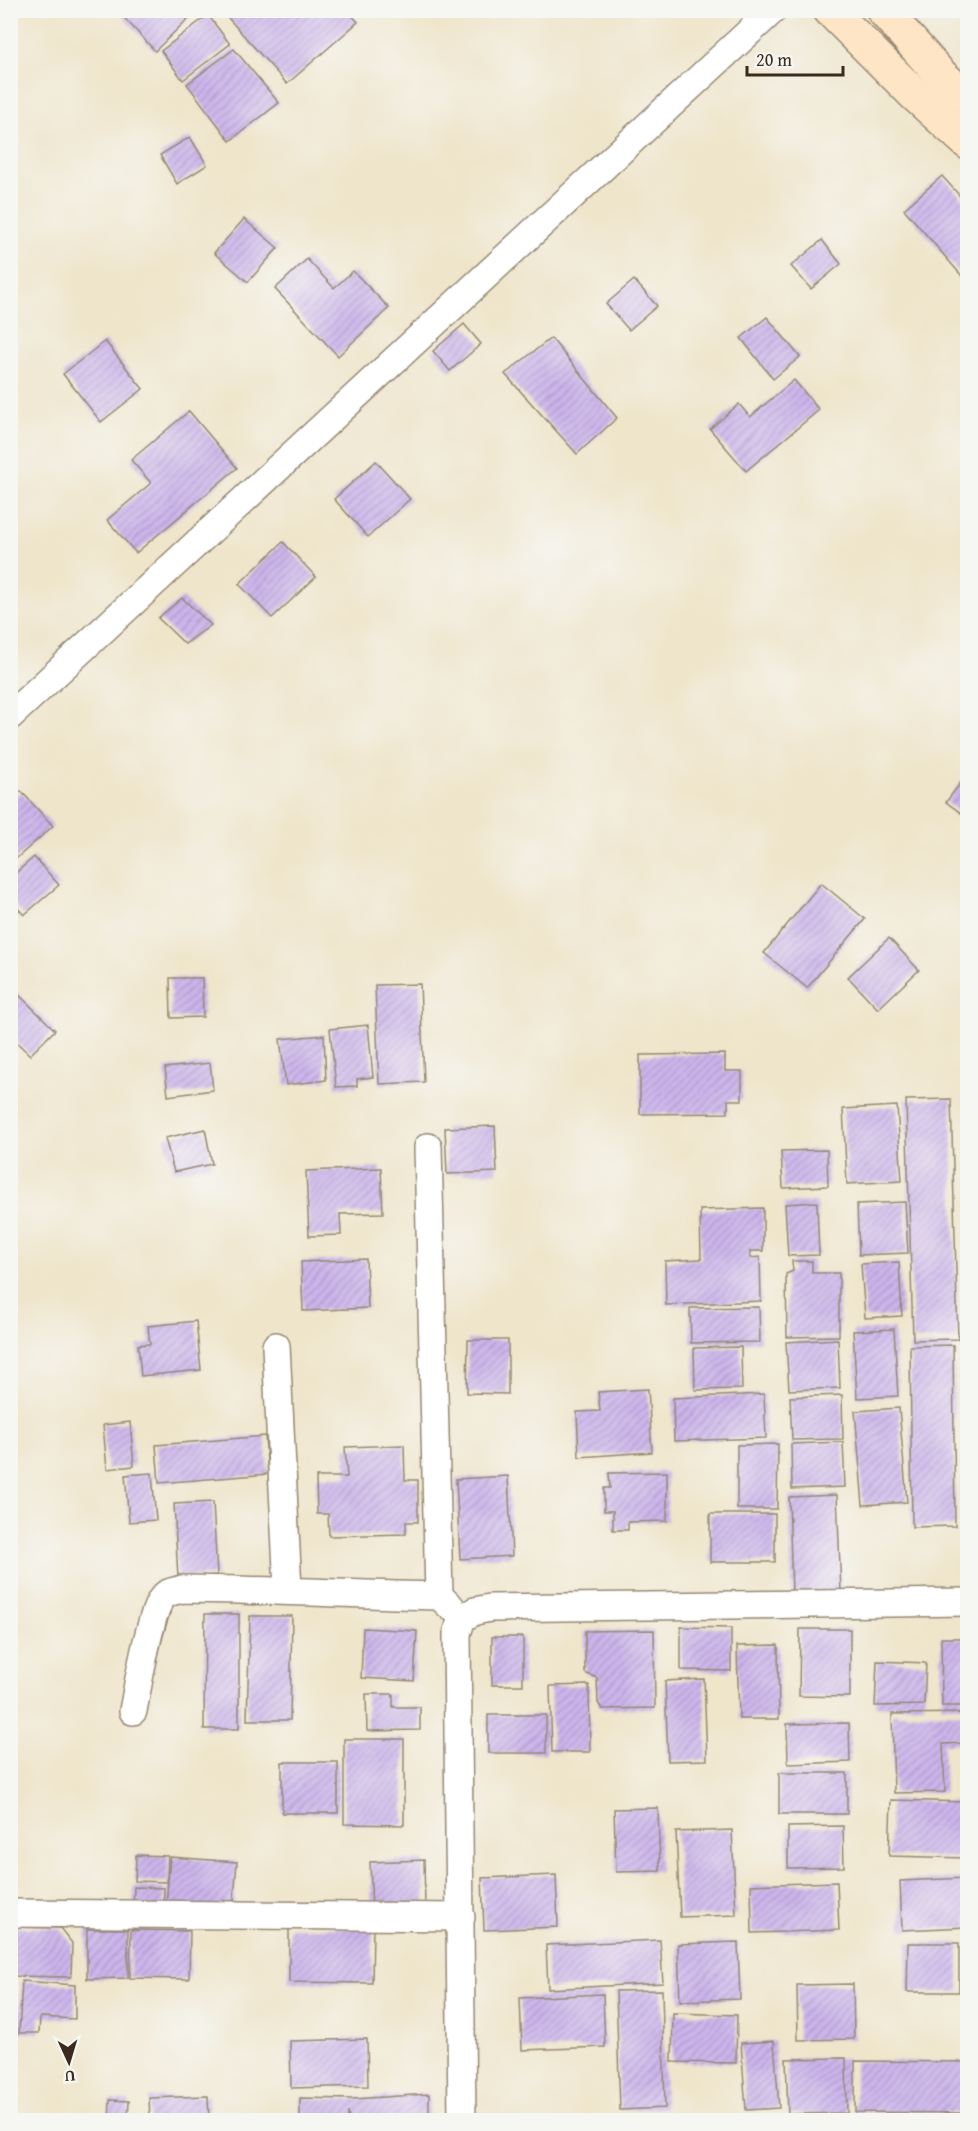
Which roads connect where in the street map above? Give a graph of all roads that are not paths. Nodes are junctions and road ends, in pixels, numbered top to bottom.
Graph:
1 (773, 10) edge
2 (830, 10) edge
3 (883, 10) edge
4 (968, 99) edge
5 (968, 143) edge
6 (10, 716) edge
7 (428, 1147) dead end
8 (276, 1346) dead end
9 (288, 1590) junction
10 (439, 1596) junction
11 (968, 1602) edge
12 (462, 1618) junction
13 (133, 1711) dead end
14 (10, 1913) edge
15 (461, 1917) junction
16 (462, 2121) edge

1 - 6 street
2 - 5 main road
3 - 4 main road
7 - 10 street
8 - 9 street
9 - 10 street
9 - 13 street
10 - 12 street
11 - 12 street
12 - 15 street
14 - 15 street
15 - 16 street

